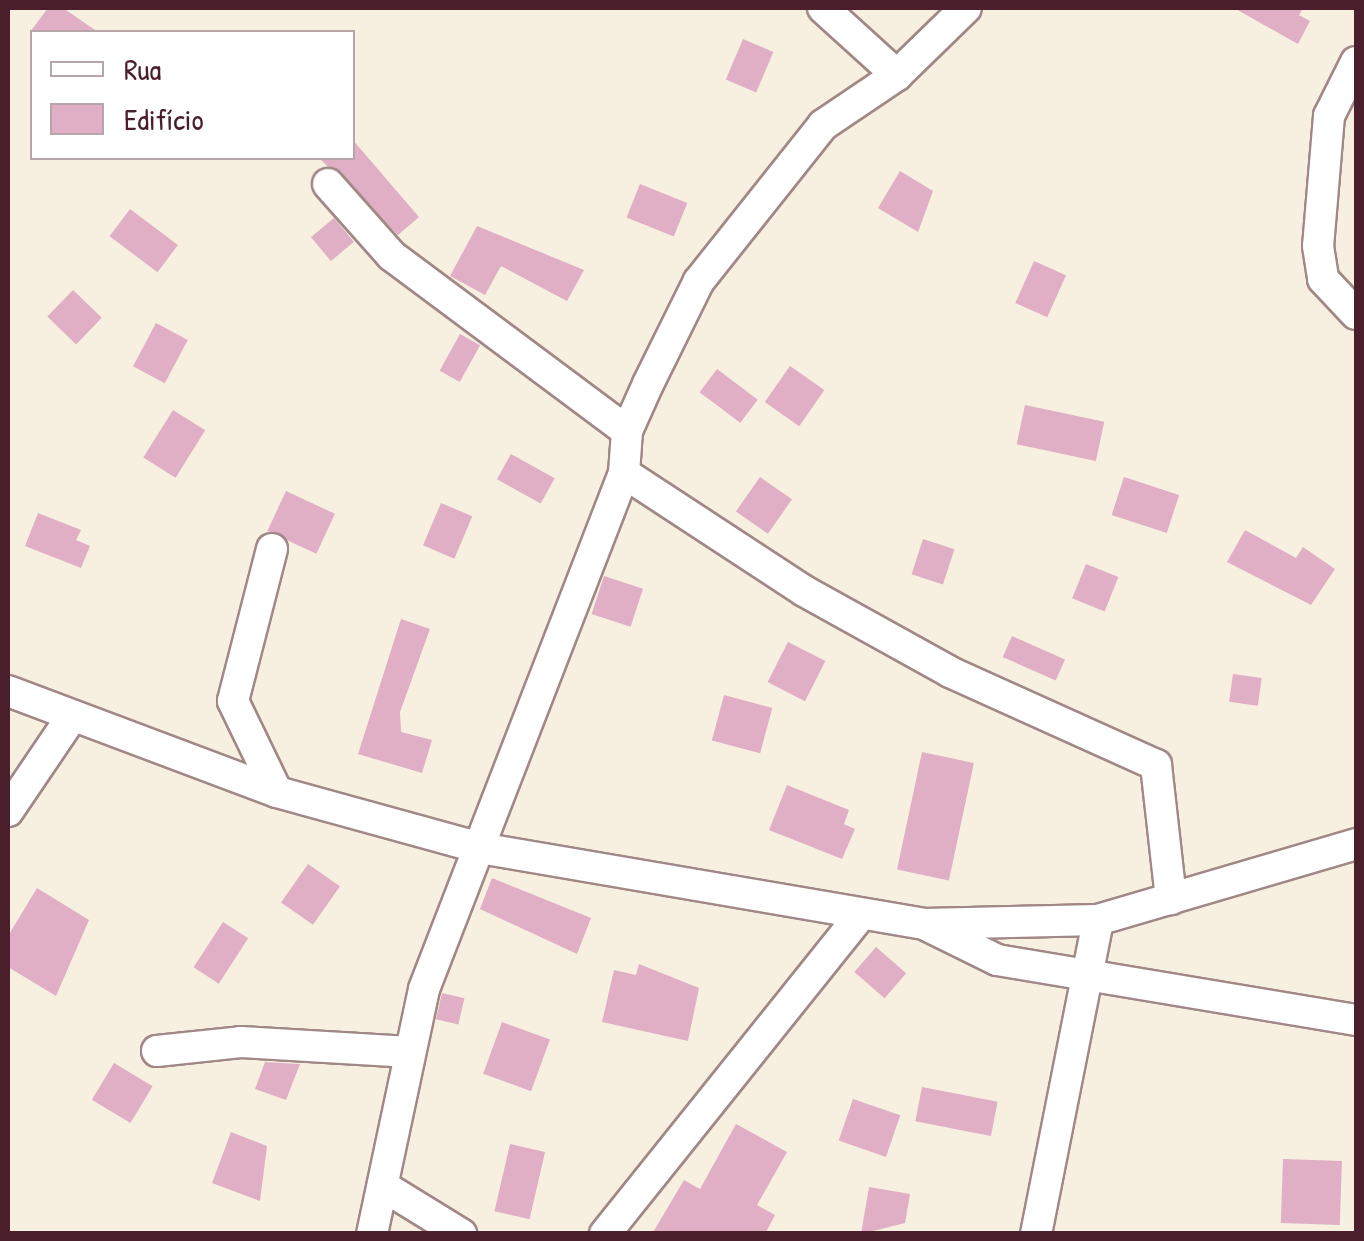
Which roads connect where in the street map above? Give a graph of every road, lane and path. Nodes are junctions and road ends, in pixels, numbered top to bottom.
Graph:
1 (822, 8) edge
2 (966, 8) edge
3 (1356, 62) edge
4 (897, 74) junction
5 (328, 184) dead end
6 (1356, 314) edge
7 (626, 431) junction
8 (624, 473) junction
9 (272, 549) dead end
10 (8, 691) edge
11 (71, 718) junction
12 (277, 792) junction
13 (8, 810) edge
14 (1356, 844) edge
15 (480, 848) junction
16 (1171, 900) junction
17 (860, 916) junction
18 (1098, 920) junction
19 (924, 924) junction
20 (1087, 978) junction
21 (1356, 1020) edge
22 (157, 1051) dead end
23 (410, 1052) junction
24 (383, 1186) junction
25 (372, 1234) edge
26 (461, 1234) edge
27 (605, 1234) edge
28 (1036, 1234) edge

1 - 4 street
2 - 4 street
3 - 6 street
4 - 7 street
5 - 7 street
7 - 8 street
8 - 15 street
8 - 16 street
9 - 12 street
10 - 11 street
11 - 12 street
11 - 13 street
12 - 15 street
14 - 16 street
15 - 17 street
15 - 23 street
16 - 18 street
17 - 19 street
17 - 27 street
18 - 19 street
18 - 20 street
19 - 20 street
20 - 21 street
20 - 28 street
22 - 23 street
23 - 24 street
24 - 25 street
24 - 26 street

